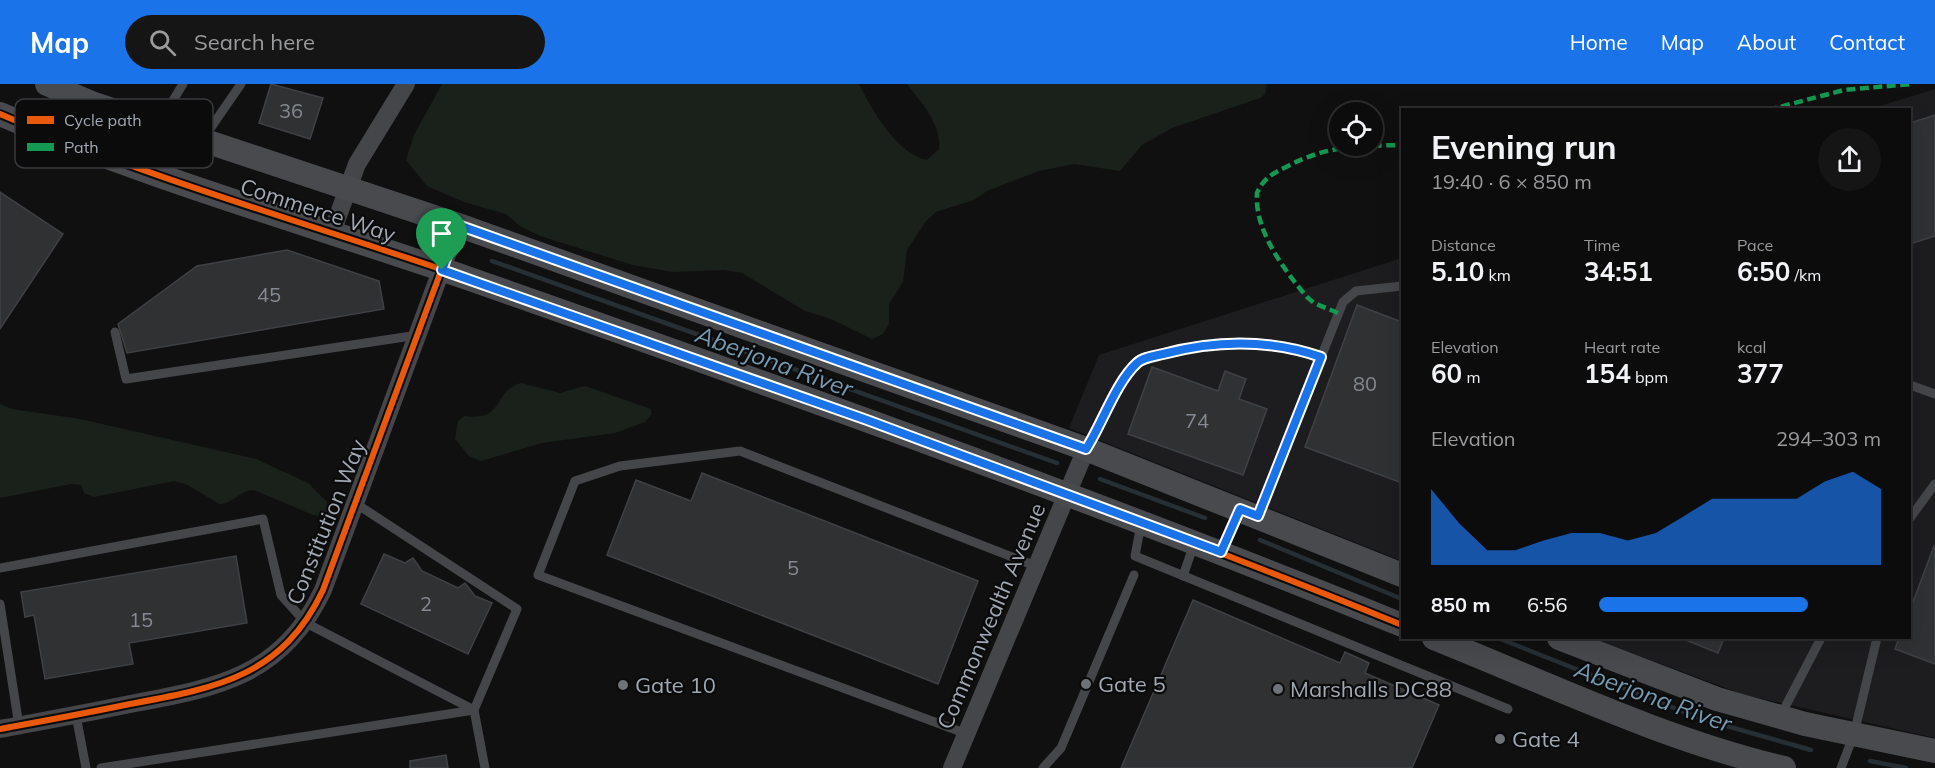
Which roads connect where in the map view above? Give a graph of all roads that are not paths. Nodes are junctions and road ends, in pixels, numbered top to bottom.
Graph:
1 (47, 84) edge
2 (183, 84) edge
3 (241, 84) edge
4 (406, 84) edge
5 (82, 99) edge
6 (173, 99) edge
7 (0, 114) edge
8 (15, 120) edge
9 (213, 125) edge
10 (213, 143) edge
11 (138, 168) edge
12 (346, 187) junction
13 (458, 225) junction
14 (332, 232) junction
15 (442, 270) junction
16 (1401, 286) edge
17 (115, 332) dead end
18 (418, 335) junction
19 (1321, 357) junction
20 (1911, 385) edge
21 (1935, 394) edge
22 (1086, 449) junction
23 (1935, 484) edge
24 (1069, 495) junction
25 (355, 503) junction
26 (1249, 513) junction
27 (1911, 517) edge
28 (1142, 522) junction
29 (1194, 542) junction
30 (1221, 552) junction
31 (0, 567) edge
32 (1038, 567) junction
33 (1401, 574) edge
34 (1134, 575) dead end
35 (1184, 576) junction
36 (0, 604) edge
37 (306, 623) junction
38 (1401, 625) edge
39 (1436, 639) edge
40 (1562, 639) edge
41 (1820, 639) edge
42 (1877, 639) edge
43 (1508, 709) dead end
44 (474, 710) junction
45 (76, 715) junction
46 (1780, 717) junction
47 (19, 726) junction
48 (0, 729) edge
49 (967, 734) junction
50 (1854, 734) junction
51 (1935, 751) edge
52 (86, 768) edge
53 (101, 768) edge
54 (485, 768) edge
55 (952, 768) edge
56 (1043, 768) edge
57 (1784, 768) edge
58 (1841, 768) edge

1 - 5 street, Commerce Way
2 - 6 lane
3 - 9 lane
4 - 12 street
7 - 8 street, Commerce Way
10 - 12 street, Commerce Way
11 - 14 street, Commerce Way
12 - 13 street, Commerce Way
12 - 14 street
13 - 15 street, Constitution Way
13 - 22 street, Commerce Way
14 - 15 street, Commerce Way
15 - 18 street, Constitution Way
15 - 24 street, Commerce Way
16 - 19 lane
17 - 18 lane
18 - 25 street, Constitution Way
19 - 22 lane
19 - 26 lane
20 - 21 lane
22 - 24 street, Commonwealth Avenue
22 - 26 street, Commerce Way
23 - 27 lane
24 - 28 street, Commerce Way
24 - 32 street, Commonwealth Avenue
25 - 37 street, Constitution Way
25 - 44 lane
26 - 30 lane
26 - 33 street, Commerce Way
28 - 29 street, Commerce Way
28 - 35 lane
29 - 30 street, Commerce Way
29 - 35 lane
30 - 38 street, Commerce Way
31 - 37 lane
32 - 49 street, Commonwealth Avenue
32 - 49 lane
34 - 56 lane
35 - 43 lane
36 - 47 lane
37 - 44 lane
37 - 45 street, Constitution Way
39 - 57 street
40 - 46 street
41 - 46 lane
42 - 50 lane
44 - 53 lane
44 - 54 lane
45 - 47 street, Constitution Way
45 - 52 lane
46 - 50 street
47 - 48 street, Constitution Way
49 - 55 street, Commonwealth Avenue
50 - 51 street
50 - 58 lane

